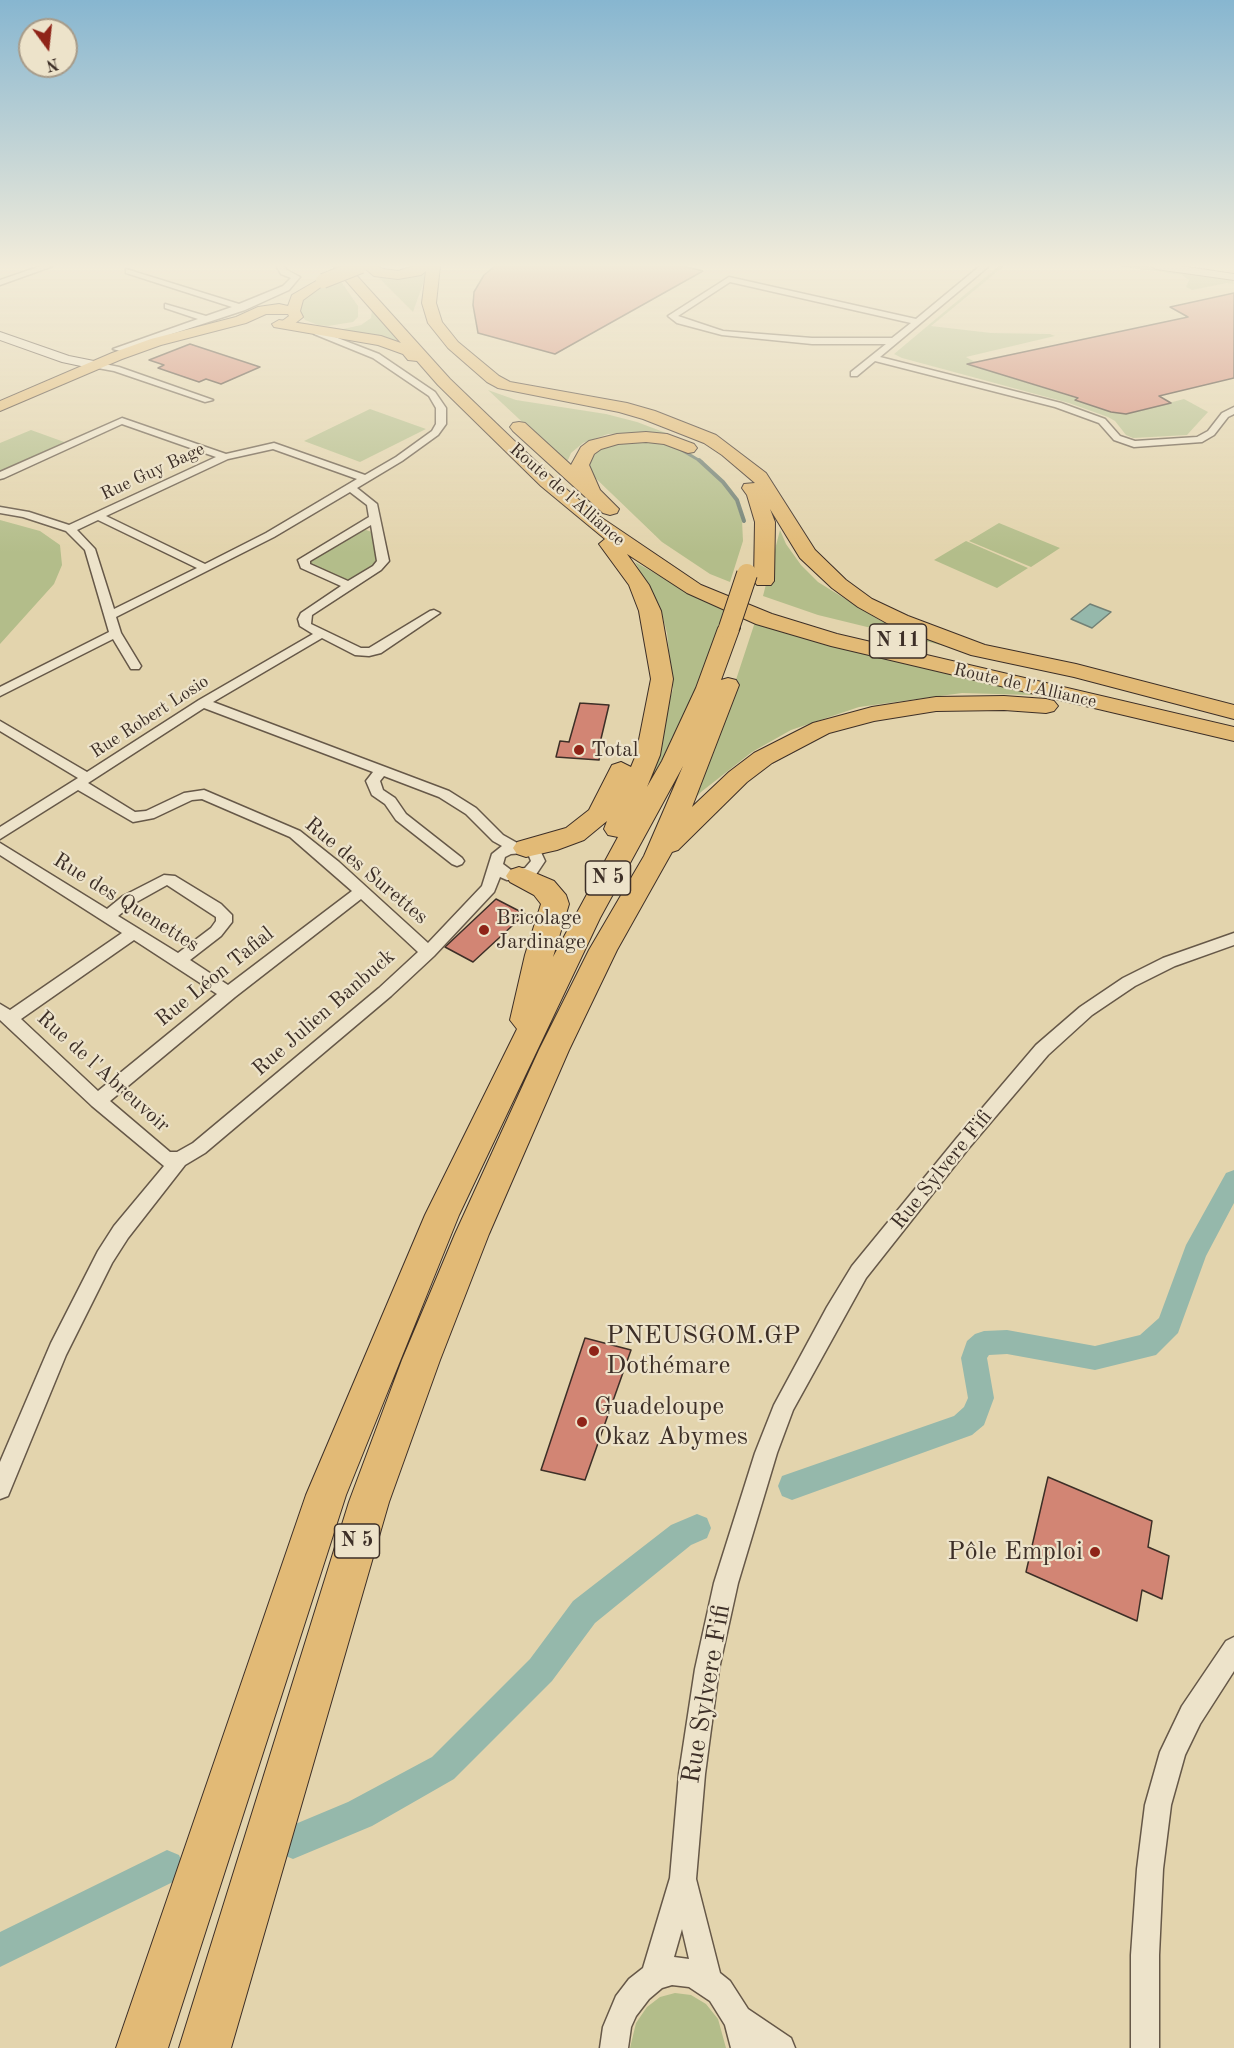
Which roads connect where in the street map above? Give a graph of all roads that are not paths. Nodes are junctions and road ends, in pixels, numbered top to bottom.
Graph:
1 (78, 362) edge
2 (104, 362) edge
3 (386, 362) edge
4 (420, 362) edge
5 (426, 362) edge
6 (452, 362) edge
7 (453, 362) edge
8 (472, 362) edge
9 (869, 362) edge
10 (887, 362) edge
11 (95, 365) junction
12 (854, 374) dead end
13 (444, 382) junction
14 (484, 393) dead end
15 (208, 400) dead end
16 (0, 406) edge
17 (1233, 410) edge
18 (508, 416) dead end
19 (225, 457) junction
20 (0, 477) edge
21 (366, 479) junction
22 (547, 482) junction
23 (350, 489) junction
24 (592, 494) junction
25 (772, 496) junction
26 (0, 510) edge
27 (98, 516) junction
28 (589, 518) junction
29 (376, 519) junction
30 (70, 529) junction
31 (205, 568) junction
32 (756, 577) junction
33 (348, 586) junction
34 (434, 613) dead end
35 (110, 615) junction
36 (737, 631) junction
37 (115, 633) junction
38 (321, 634) junction
39 (135, 666) dead end
40 (0, 692) edge
41 (203, 702) junction
42 (1234, 712) edge
43 (1234, 719) edge
44 (0, 725) edge
45 (1234, 734) edge
46 (1234, 742) edge
47 (382, 770) junction
48 (84, 781) junction
49 (0, 834) edge
50 (498, 838) junction
51 (520, 848) junction
52 (0, 849) edge
53 (657, 856) junction
54 (457, 861) dead end
55 (507, 868) junction
56 (362, 891) junction
57 (108, 916) junction
58 (133, 933) junction
59 (1234, 939) edge
60 (428, 952) junction
61 (178, 961) junction
62 (229, 993) junction
63 (5, 1015) edge
64 (522, 1035) junction
65 (98, 1101) junction
66 (484, 1127) junction
67 (178, 1160) junction
68 (0, 1488) edge
69 (1234, 1649) edge
70 (683, 1878) junction
71 (654, 1977) junction
72 (708, 1981) junction
73 (738, 2019) junction
74 (142, 2048) edge
75 (205, 2048) edge
76 (614, 2048) edge
77 (745, 2048) edge
78 (781, 2048) edge
79 (1145, 2048) edge

1 - 11 main road
2 - 11 main road
3 - 21 street
4 - 13 highway
5 - 13 highway, Route de l'Alliance / N 11
6 - 14 highway
7 - 32 highway
8 - 25 highway
9 - 12 street
10 - 17 street
11 - 15 street
11 - 16 main road
13 - 22 highway, Route de l'Alliance / N 11
18 - 24 highway, Route de l'Alliance / N 11
19 - 20 street, Rue Guy Bage
19 - 21 street
19 - 27 street, Rue Guy Bage
21 - 23 street
22 - 28 highway, Route de l'Alliance / N 11
22 - 51 highway
23 - 29 street
23 - 31 street
24 - 32 highway
24 - 43 highway, Route de l'Alliance / N 11
25 - 32 highway
25 - 42 highway
26 - 30 street
27 - 30 street, Rue Guy Bage
27 - 31 street
28 - 45 highway, Route de l'Alliance / N 11
28 - 64 highway
29 - 33 street
29 - 33 street
30 - 35 street
31 - 35 street
32 - 36 highway, N 5
33 - 38 street
34 - 38 street
35 - 37 street
36 - 53 highway, N 5
36 - 66 highway, N 5
37 - 39 street
37 - 40 street
38 - 41 street, Rue Robert Losio
41 - 47 street
41 - 48 street, Rue Robert Losio
44 - 48 street, Rue des Surettes
46 - 53 highway
47 - 50 street
47 - 54 street
48 - 49 street, Rue Robert Losio
48 - 56 street, Rue des Surettes
50 - 51 street
50 - 55 street
51 - 55 street, Rue Julien Banbuck
51 - 55 street
52 - 57 street, Rue des Quenettes
53 - 75 highway, N 5
55 - 60 street, Rue Julien Banbuck
55 - 64 highway
56 - 60 street, Rue des Surettes
56 - 62 street, Rue Léon Tafial
57 - 58 street, Rue des Quenettes
57 - 61 street
58 - 61 street, Rue des Quenettes
58 - 63 street
59 - 70 street, Rue Sylvere Fifi
60 - 67 street, Rue Julien Banbuck
61 - 62 street, Rue des Quenettes
62 - 65 street, Rue Léon Tafial
63 - 65 street, Rue de l'Abreuvoir
64 - 66 highway
65 - 67 street, Rue de l'Abreuvoir
66 - 74 highway, N 5
67 - 68 street, Rue Julien Banbuck
69 - 79 street
70 - 71 street, Rue Sylvere Fifi
70 - 72 street, Rue Sylvere Fifi
71 - 72 street
71 - 76 street
72 - 73 street
73 - 77 street
73 - 78 street

